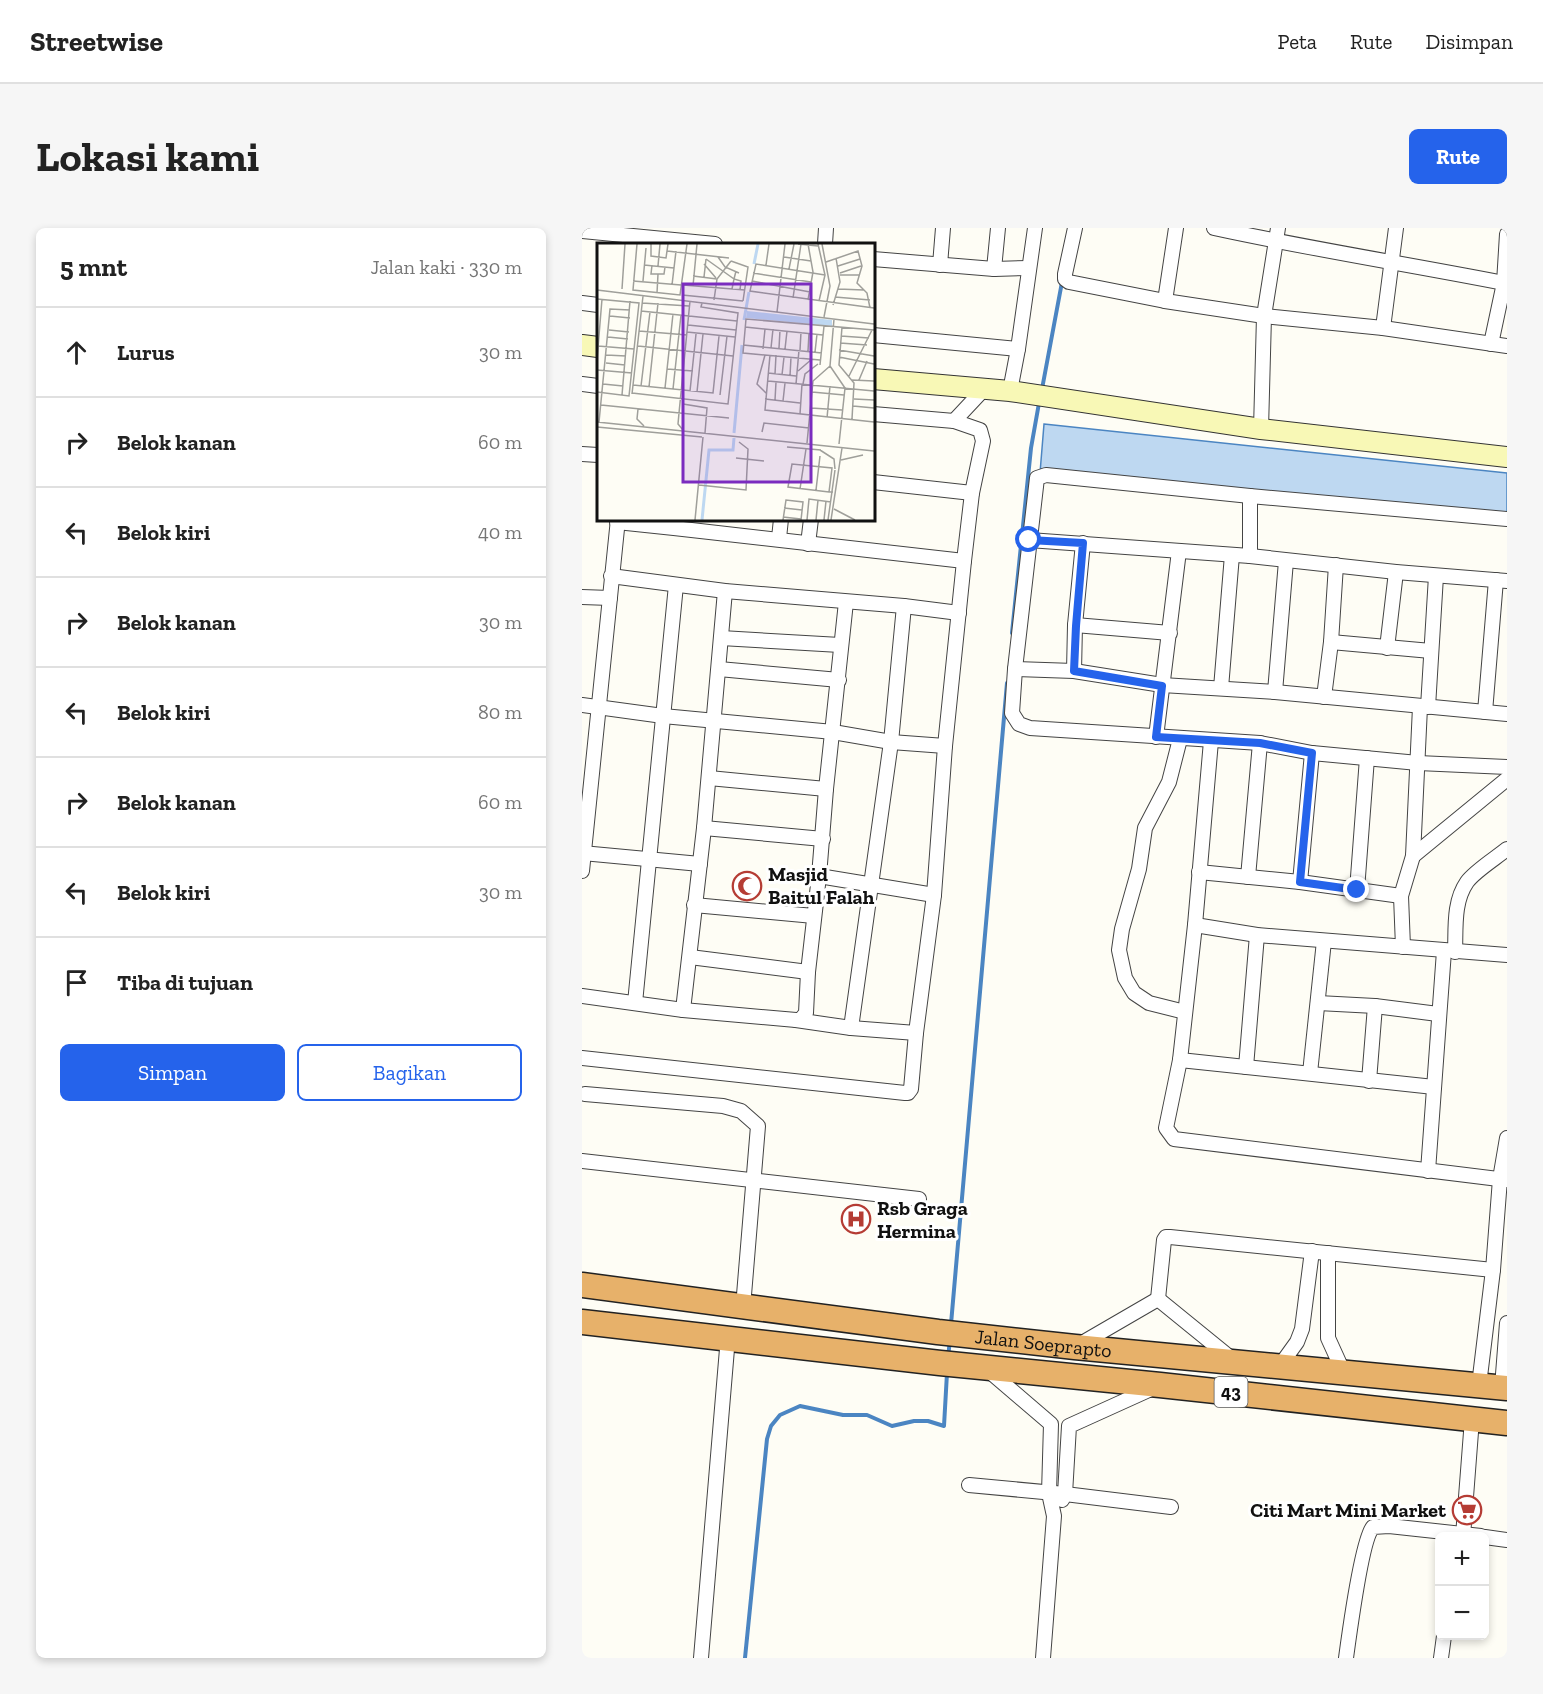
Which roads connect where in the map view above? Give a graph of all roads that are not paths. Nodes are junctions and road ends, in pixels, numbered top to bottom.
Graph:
1 (826, 228) edge
2 (943, 228) edge
3 (998, 228) edge
4 (1035, 228) edge
5 (1075, 228) edge
6 (1176, 228) edge
7 (1214, 228) edge
8 (1396, 228) edge
9 (582, 231) edge
10 (654, 233) edge
11 (1507, 234) edge
12 (1277, 235) edge
13 (709, 243) edge
14 (825, 243) edge
15 (1506, 250) edge
16 (874, 259) edge
17 (1390, 261) junction
18 (940, 265) junction
19 (1029, 268) junction
20 (994, 269) junction
21 (1504, 284) junction
22 (1165, 301) junction
23 (582, 303) edge
24 (597, 305) edge
25 (1264, 316) junction
26 (1383, 328) junction
27 (874, 335) edge
28 (1491, 344) junction
29 (582, 345) edge
30 (1507, 346) edge
31 (597, 347) edge
32 (1018, 349) junction
33 (874, 379) edge
34 (582, 384) edge
35 (597, 386) edge
36 (984, 389) junction
37 (1019, 393) junction
38 (874, 414) edge
39 (954, 421) junction
40 (1261, 429) junction
41 (582, 454) edge
42 (597, 455) edge
43 (1507, 457) edge
44 (874, 482) edge
45 (972, 493) junction
46 (1250, 496) junction
47 (1507, 519) edge
48 (781, 520) edge
49 (811, 520) edge
50 (618, 521) edge
51 (779, 538) junction
52 (1029, 540) junction
53 (1083, 543) junction
54 (808, 544) junction
55 (1179, 551) junction
56 (1232, 555) junction
57 (1250, 556) junction
58 (964, 561) junction
59 (1286, 561) junction
60 (1336, 565) junction
61 (1396, 572) junction
62 (611, 576) junction
63 (1437, 576) junction
64 (1502, 580) edge
65 (676, 585) junction
66 (725, 591) junction
67 (582, 597) edge
68 (610, 598) junction
69 (846, 602) junction
70 (904, 606) junction
71 (959, 614) junction
72 (1076, 626) junction
73 (1170, 633) junction
74 (721, 638) junction
75 (1331, 642) junction
76 (840, 645) junction
77 (1387, 648) junction
78 (1431, 651) junction
79 (718, 669) junction
80 (1015, 669) junction
81 (1074, 671) junction
82 (839, 680) junction
83 (1162, 686) junction
84 (1221, 688) junction
85 (1275, 692) junction
86 (1324, 697) junction
87 (582, 705) edge
88 (598, 706) junction
89 (1424, 707) junction
90 (1485, 712) junction
91 (1507, 714) edge
92 (663, 716) junction
93 (714, 720) junction
94 (833, 732) junction
95 (1156, 737) junction
96 (1180, 739) junction
97 (1212, 741) junction
98 (891, 742) junction
99 (1260, 743) junction
100 (945, 746) junction
101 (1312, 753) junction
102 (1367, 758) junction
103 (1418, 763) junction
104 (1507, 767) edge
105 (709, 778) junction
106 (1507, 779) edge
107 (826, 789) junction
108 (704, 828) junction
109 (823, 839) junction
110 (1507, 849) edge
111 (583, 854) edge
112 (1413, 856) junction
113 (649, 859) junction
114 (700, 864) junction
115 (582, 871) edge
116 (1199, 872) junction
117 (819, 876) junction
118 (1248, 877) junction
119 (1300, 882) junction
120 (870, 885) junction
121 (1357, 890) junction
122 (934, 895) junction
123 (1401, 896) junction
124 (694, 905) junction
125 (814, 916) junction
126 (1195, 925) junction
127 (1257, 935) junction
128 (1324, 941) junction
129 (1403, 947) junction
130 (1450, 951) junction
131 (1507, 955) edge
132 (690, 957) junction
133 (808, 972) junction
134 (582, 996) edge
135 (635, 1003) junction
136 (1318, 1003) junction
137 (1376, 1006) junction
138 (683, 1010) junction
139 (1185, 1012) junction
140 (1438, 1014) junction
141 (796, 1020) junction
142 (851, 1028) junction
143 (916, 1033) junction
144 (582, 1058) edge
145 (1180, 1060) junction
146 (1246, 1066) junction
147 (1310, 1073) junction
148 (1369, 1081) junction
149 (1434, 1087) junction
150 (585, 1094) dead end
151 (1507, 1138) edge
152 (582, 1161) edge
153 (1428, 1171) junction
154 (1503, 1179) edge
155 (753, 1180) junction
156 (919, 1199) dead end
157 (1312, 1251) junction
158 (1328, 1253) junction
159 (1493, 1270) junction
160 (584, 1284) edge
161 (1158, 1299) junction
162 (743, 1306) junction
163 (582, 1322) edge
164 (1507, 1323) edge
165 (728, 1337) junction
166 (1075, 1347) junction
167 (1483, 1355) junction
168 (1504, 1356) junction
169 (1235, 1362) junction
170 (1280, 1366) junction
171 (986, 1367) junction
172 (1342, 1371) junction
173 (1161, 1384) junction
174 (1496, 1387) edge
175 (1472, 1419) junction
176 (1507, 1423) edge
177 (1051, 1424) junction
178 (1070, 1426) junction
179 (969, 1485) dead end
180 (1049, 1493) junction
181 (1065, 1494) junction
182 (1172, 1507) dead end
183 (1054, 1516) junction
184 (1438, 1532) edge
185 (1463, 1532) edge
186 (1489, 1538) edge
187 (1507, 1540) edge
188 (1443, 1640) edge
189 (701, 1658) edge
190 (1044, 1658) edge
191 (1346, 1658) edge
192 (1441, 1658) edge

1 - 14 street
2 - 18 street
3 - 20 street
4 - 19 street
5 - 22 street
6 - 22 street
7 - 12 street
8 - 17 street
9 - 10 street
10 - 13 street
11 - 15 street
12 - 17 street
12 - 25 street
15 - 21 street
16 - 18 street
17 - 21 street
17 - 26 street
18 - 20 street
19 - 20 street
19 - 32 street
21 - 28 street
22 - 25 street
23 - 24 street
25 - 26 street
25 - 40 street
26 - 28 street
27 - 32 street
28 - 30 street
29 - 31 street
32 - 37 street
33 - 36 street
34 - 35 street
36 - 37 street
36 - 39 street
37 - 40 street
38 - 39 street
39 - 45 street
40 - 43 street
41 - 42 street
44 - 45 street
45 - 58 street
46 - 47 street
46 - 52 street
46 - 57 street
48 - 51 street
49 - 54 street
50 - 51 street
50 - 62 street
51 - 54 street
52 - 53 street
52 - 80 street
53 - 55 street
53 - 72 street
54 - 58 street
55 - 56 street
55 - 73 street
56 - 57 street
56 - 84 street
57 - 59 street
58 - 71 street
59 - 60 street
59 - 85 street
60 - 61 street
60 - 75 street
61 - 63 street
61 - 77 street
62 - 65 street
62 - 68 street
63 - 64 street
63 - 78 street
64 - 90 street
65 - 66 street
65 - 92 street
66 - 69 street
66 - 74 street
67 - 68 street
68 - 88 street
69 - 70 street
69 - 76 street
70 - 71 street
70 - 98 street
71 - 100 street
72 - 73 street
72 - 81 street
73 - 83 street
74 - 76 street
74 - 79 street
75 - 77 street
75 - 86 street
76 - 82 street
77 - 78 street
78 - 89 street
79 - 82 street
79 - 93 street
80 - 81 street
80 - 95 street
81 - 83 street
82 - 94 street
83 - 84 street
83 - 95 street
84 - 85 street
85 - 86 street
86 - 89 street
87 - 88 street
88 - 92 street
88 - 111 street
89 - 90 street
89 - 103 street
90 - 91 street
92 - 93 street
92 - 113 street
93 - 94 street
93 - 105 street
94 - 98 street
94 - 107 street
95 - 96 street
96 - 97 street
96 - 139 street
97 - 99 street
97 - 116 street
98 - 100 street
98 - 120 street
99 - 101 street
99 - 118 street
100 - 122 street
101 - 102 street
101 - 119 street
102 - 103 street
102 - 121 street
103 - 104 street
103 - 112 street
105 - 107 street
105 - 108 street
106 - 112 street
107 - 109 street
108 - 109 street
108 - 114 street
109 - 117 street
110 - 130 street
111 - 113 street
111 - 115 street
112 - 123 street
113 - 114 street
113 - 135 street
114 - 124 street
116 - 118 street
116 - 126 street
117 - 120 street
117 - 125 street
118 - 119 street
119 - 121 street
120 - 122 street
120 - 142 street
121 - 123 street
122 - 143 street
123 - 129 street
124 - 125 street
124 - 132 street
125 - 133 street
126 - 127 street
126 - 139 street
127 - 128 street
127 - 146 street
128 - 129 street
128 - 136 street
129 - 130 street
130 - 131 street
130 - 140 street
132 - 133 street
132 - 138 street
133 - 141 street
134 - 135 street
135 - 138 street
136 - 137 street
136 - 147 street
137 - 140 street
137 - 148 street
138 - 141 street
139 - 145 street
140 - 149 street
141 - 142 street
142 - 143 street
143 - 144 street
145 - 146 street
145 - 153 street
146 - 147 street
147 - 148 street
148 - 149 street
149 - 153 street
150 - 155 street
151 - 154 street
152 - 155 street
153 - 154 street
154 - 159 street
155 - 156 street
155 - 162 street
157 - 158 street
157 - 161 street
157 - 170 street
158 - 159 street
158 - 172 street
159 - 167 street
160 - 162 highway, Jalan Soeprapto / 43
161 - 166 street
161 - 169 street
162 - 166 highway, Jalan Soeprapto / 43
163 - 165 highway, Jalan Soeprapto / 43
164 - 168 street
165 - 171 highway, Jalan Soeprapto / 43
165 - 189 street
166 - 169 highway, Jalan Soeprapto / 43
167 - 168 street
167 - 174 street
168 - 174 street
169 - 170 highway, Jalan Soeprapto / 43
170 - 172 highway, Jalan Soeprapto / 43
171 - 173 highway, Jalan Soeprapto / 43
171 - 177 street
172 - 174 highway, Jalan Soeprapto / 43
173 - 175 highway, Jalan Soeprapto / 43
173 - 178 street
175 - 176 highway, Jalan Soeprapto / 43
175 - 185 street
177 - 178 street
177 - 180 street
178 - 181 street
179 - 180 street
180 - 181 street
180 - 183 street
181 - 182 street
181 - 183 street
183 - 190 street
184 - 191 street
186 - 187 street
188 - 192 street

